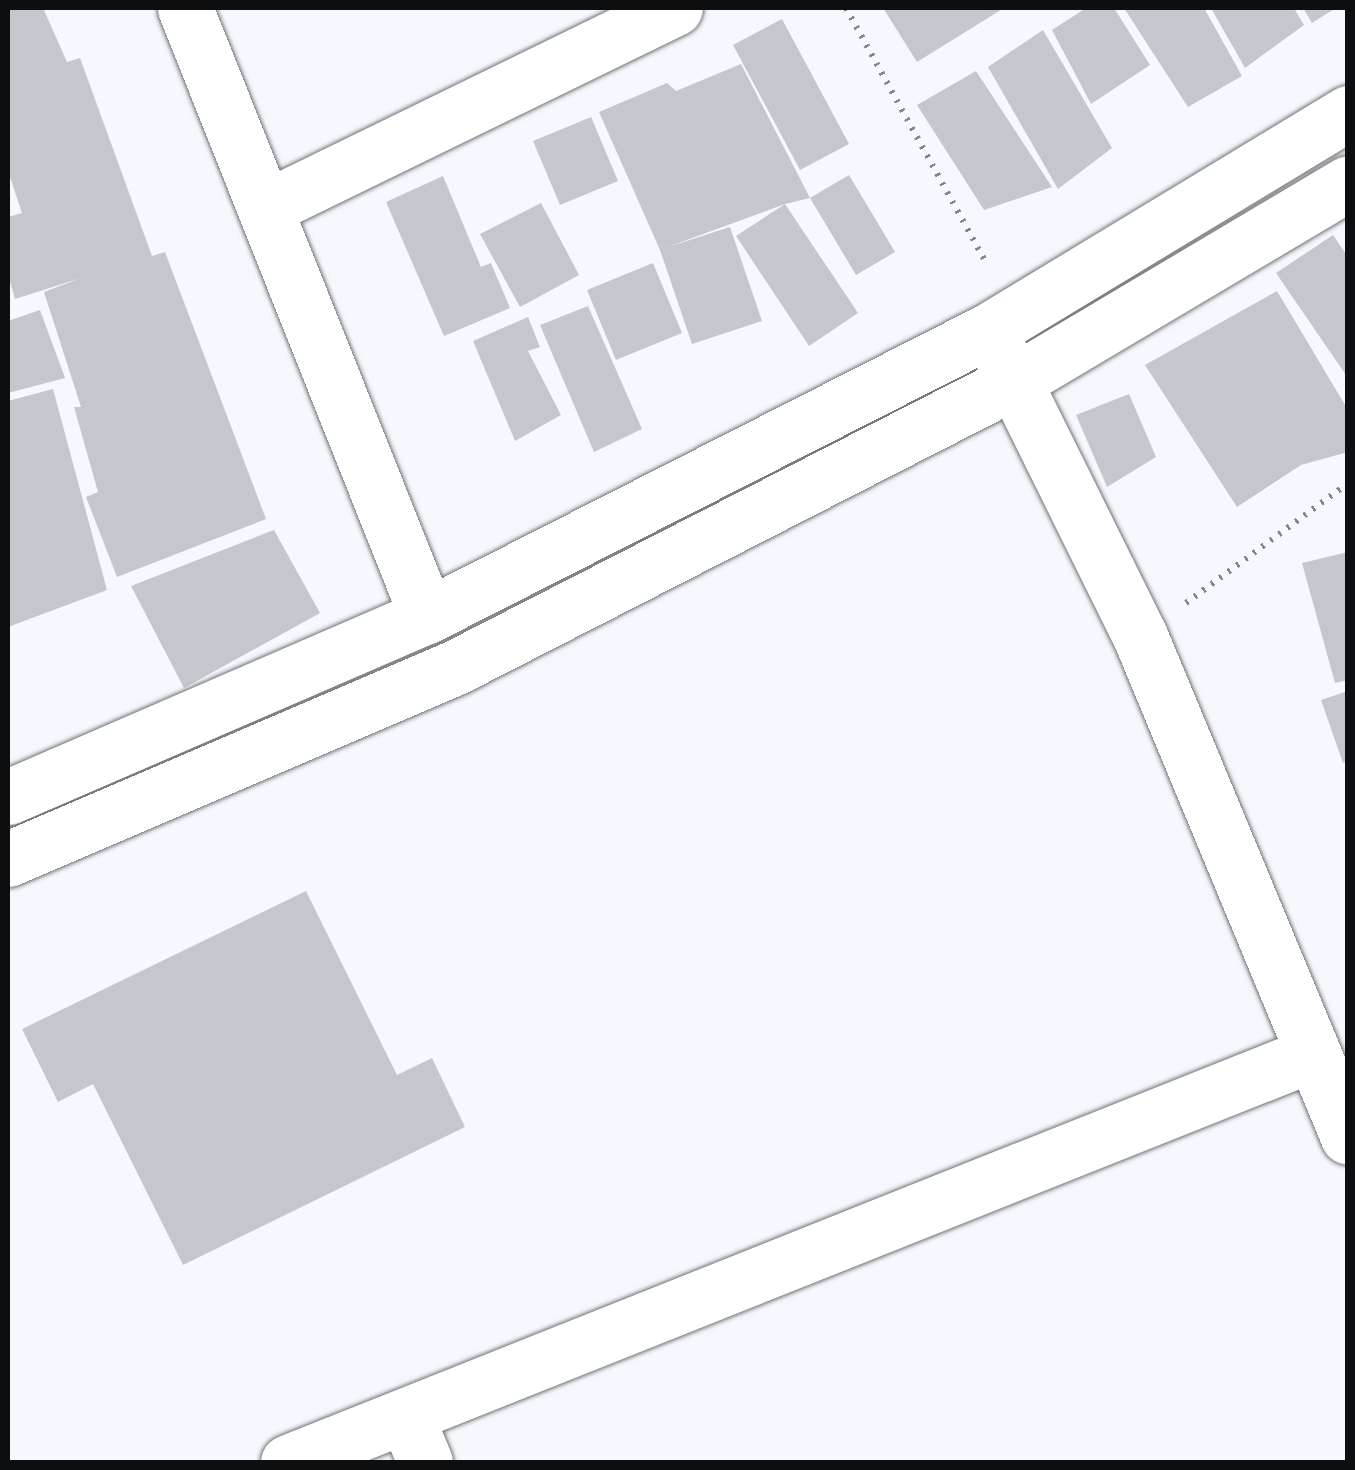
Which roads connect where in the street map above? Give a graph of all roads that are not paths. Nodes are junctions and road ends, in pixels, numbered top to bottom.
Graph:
1 (184, 8) edge
2 (640, 16) edge
3 (1348, 113) edge
4 (1348, 183) edge
5 (265, 208) junction
6 (1001, 322) junction
7 (1015, 381) junction
8 (427, 616) junction
9 (8, 797) edge
10 (8, 859) edge
11 (1312, 1054) junction
12 (1348, 1137) edge
13 (416, 1439) edge
14 (288, 1462) edge

1 - 5 street
2 - 5 street
3 - 6 street
4 - 7 street
5 - 8 street
6 - 7 street
6 - 8 street
7 - 10 street
7 - 11 street
8 - 9 street
11 - 12 street
11 - 13 street
13 - 14 street

